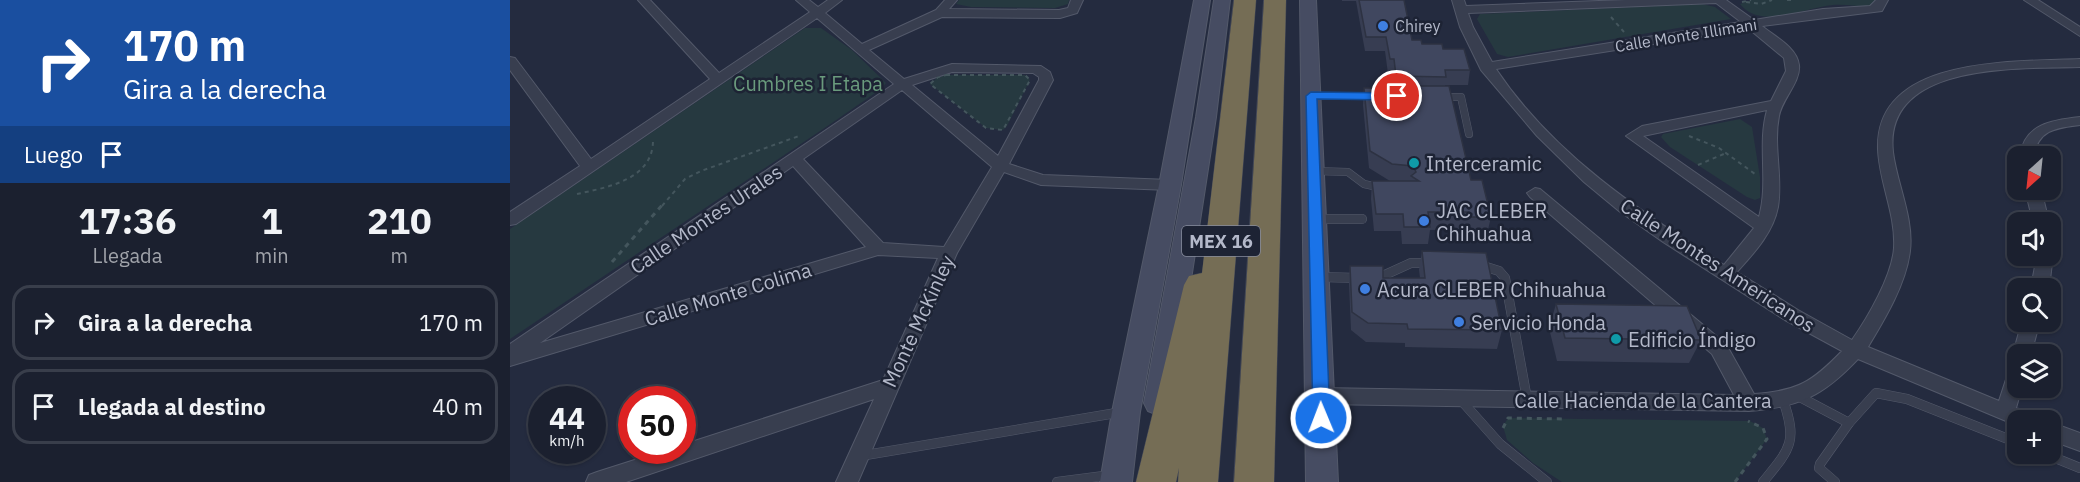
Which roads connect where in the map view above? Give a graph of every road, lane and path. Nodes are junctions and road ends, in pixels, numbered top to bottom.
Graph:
1 (644, 0) edge
2 (802, 0) edge
3 (836, 0) edge
4 (951, 0) edge
5 (1077, 0) edge
6 (1202, 0) edge
7 (1275, 0) edge
8 (1308, 0) edge
9 (1717, 0) edge
10 (1772, 0) edge
11 (1787, 0) edge
12 (1795, 0) edge
13 (1882, 0) edge
14 (2030, 0) edge
15 (1744, 1) edge
16 (1459, 5) edge
17 (1236, 6) edge
18 (818, 13) junction
19 (940, 13) junction
20 (1610, 16) dead end
21 (1753, 24) junction
22 (2080, 32) edge
23 (1628, 38) dead end
24 (860, 49) junction
25 (510, 60) edge
26 (2080, 63) edge
27 (1486, 67) junction
28 (718, 79) junction
29 (902, 84) junction
30 (1311, 96) junction
31 (1380, 96) edge
32 (1438, 97) edge
33 (1775, 104) junction
34 (2080, 121) edge
35 (2054, 125) junction
36 (993, 131) joint
37 (807, 133) dead end
38 (2080, 133) edge
39 (1469, 134) dead end
40 (1689, 136) dead end
41 (2029, 146) edge
42 (1726, 153) junction
43 (795, 159) junction
44 (1000, 166) junction
45 (589, 167) junction
46 (1758, 167) dead end
47 (1315, 171) junction
48 (1707, 171) dead end
49 (1170, 185) junction
50 (1389, 188) edge
51 (1535, 193) dead end
52 (1225, 200) junction
53 (1316, 219) junction
54 (1362, 219) dead end
55 (510, 220) edge
56 (1763, 227) junction
57 (878, 249) junction
58 (949, 253) junction
59 (1434, 263) edge
60 (1468, 263) edge
61 (605, 270) dead end
62 (1726, 274) junction
63 (1317, 277) junction
64 (1147, 301) junction
65 (1174, 302) junction
66 (1856, 350) junction
67 (510, 354) edge
68 (510, 359) edge
69 (888, 386) junction
70 (1321, 396) junction
71 (1459, 398) junction
72 (1790, 398) junction
73 (2009, 398) edge
74 (1527, 399) junction
75 (1749, 403) junction
76 (1126, 412) junction
77 (2005, 412) joint
78 (1566, 419) dead end
79 (1739, 421) dead end
80 (1849, 423) junction
81 (2061, 429) edge
82 (2080, 429) edge
83 (1505, 433) dead end
84 (2061, 434) edge
85 (2007, 439) edge
86 (2080, 442) edge
87 (858, 456) junction
88 (2061, 460) edge
89 (2080, 468) edge
90 (1117, 478) edge
91 (597, 482) edge
92 (847, 482) edge
93 (1062, 482) edge
94 (1146, 482) edge
95 (1156, 482) edge
96 (1198, 482) edge
97 (1254, 482) edge
98 (1322, 482) edge
99 (1547, 482) edge
100 (1735, 482) edge
101 (1763, 482) edge
102 (1835, 482) edge

1 - 28 street
2 - 18 street
3 - 18 street
4 - 19 street
5 - 19 street
6 - 49 main road
7 - 97 highway, MEX 16
8 - 30 main road
9 - 16 street, Calle Monte Illimani
9 - 21 street
10 - 15 path
11 - 12 path
13 - 21 street, Calle Monte Illimani
14 - 22 street
16 - 27 street, Calle Montes Americanos
17 - 52 highway, MEX 16
17 - 65 main road
18 - 24 street
18 - 28 street
19 - 24 street
20 - 23 path
21 - 27 street, Calle Monte Illimani
21 - 33 street
24 - 29 street
25 - 45 street
26 - 66 street, Calle Hacienda de la Cantera
27 - 62 street, Calle Montes Americanos
28 - 45 street
29 - 43 street, Calle Montes Urales
29 - 44 street
29 - 44 street, Calle Montes Urales
30 - 31 lane
30 - 47 main road
32 - 39 lane
33 - 56 street
33 - 56 street
34 - 35 street
35 - 38 street
35 - 41 street
36 - 36 path
37 - 61 path
40 - 42 path
42 - 46 path
42 - 48 path
43 - 57 street
43 - 67 street, Calle Montes Urales
44 - 49 street
44 - 58 street, Monte McKinley
45 - 55 street
47 - 50 lane
47 - 53 main road
49 - 64 main road
51 - 75 street
52 - 95 highway
52 - 96 highway, MEX 16
53 - 54 lane
53 - 63 main road
56 - 62 street
57 - 58 street, Calle Monte Colima
57 - 68 street, Calle Monte Colima
58 - 69 street, Monte McKinley
59 - 63 lane
60 - 74 lane
62 - 66 street, Calle Montes Americanos
63 - 70 main road
64 - 65 main road
64 - 76 main road
65 - 94 main road
66 - 72 street, Calle Hacienda de la Cantera
66 - 77 street, Calle Montes Americanos
69 - 87 street, Monte McKinley
69 - 91 street
70 - 71 street, Calle Hacienda de la Cantera
70 - 98 main road
71 - 74 street, Calle Hacienda de la Cantera
71 - 99 lane
72 - 75 street, Calle Hacienda de la Cantera
72 - 80 lane
72 - 101 lane
73 - 77 street
74 - 75 street, Calle Hacienda de la Cantera
76 - 87 lane
76 - 90 main road
78 - 83 path
79 - 100 path
80 - 85 lane
80 - 102 lane
81 - 82 street
84 - 86 street
87 - 92 street, Monte McKinley
88 - 89 lane
90 - 93 lane

